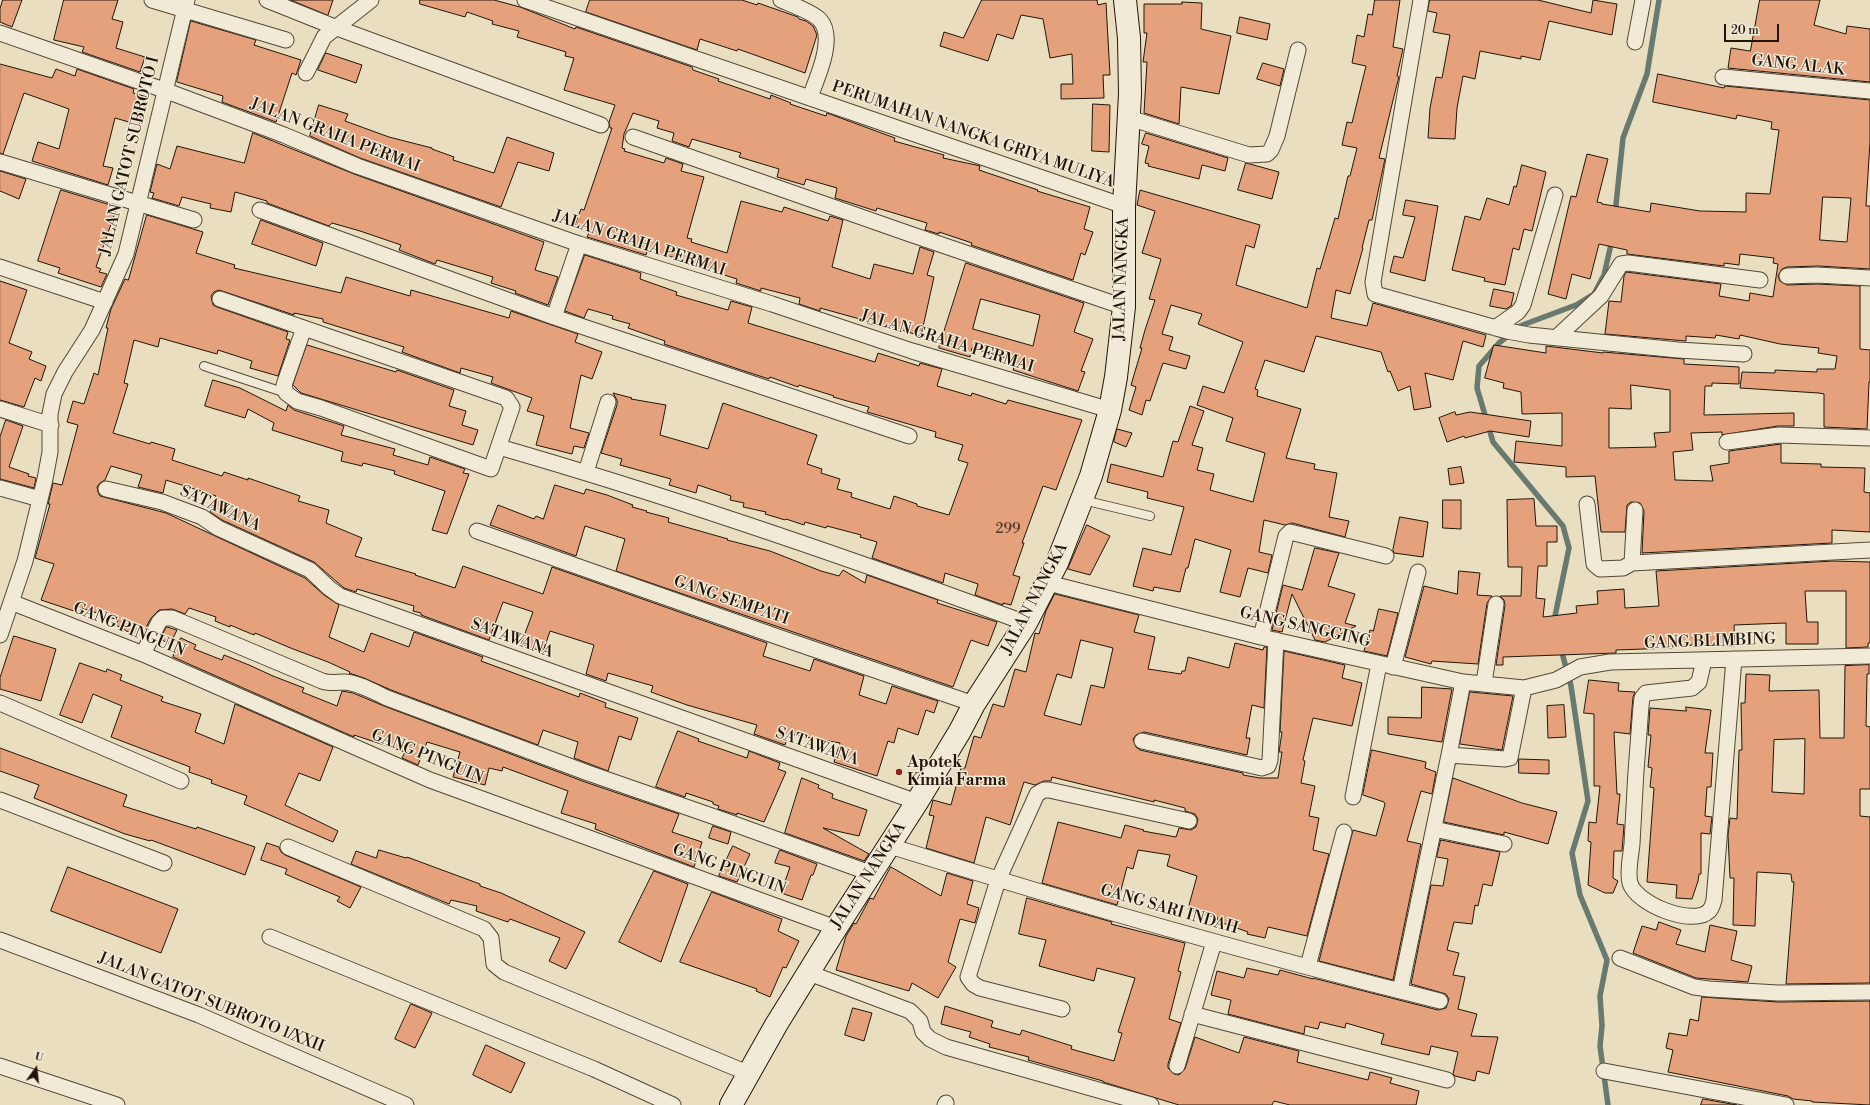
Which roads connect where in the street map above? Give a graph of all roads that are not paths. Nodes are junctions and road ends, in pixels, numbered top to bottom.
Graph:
1 (152, 0) edge
2 (267, 0) edge
3 (371, 0) edge
4 (525, 0) edge
5 (781, 0) edge
6 (1125, 0) edge
7 (1421, 0) edge
8 (1642, 0) edge
9 (186, 5) edge
10 (337, 28) junction
11 (0, 33) edge
12 (286, 40) dead end
13 (1635, 42) dead end
14 (1298, 50) dead end
15 (306, 73) dead end
16 (1723, 76) dead end
17 (164, 90) junction
18 (1870, 91) edge
19 (810, 97) junction
20 (1129, 118) junction
21 (602, 125) dead end
22 (633, 137) dead end
23 (0, 162) edge
24 (1555, 195) dead end
25 (137, 202) junction
26 (1124, 206) junction
27 (260, 210) dead end
28 (194, 220) dead end
29 (579, 244) junction
30 (0, 267) edge
31 (1786, 276) dead end
32 (1870, 278) edge
33 (1760, 280) dead end
34 (220, 300) dead end
35 (105, 302) junction
36 (1124, 307) junction
37 (554, 317) junction
38 (304, 328) junction
39 (1501, 330) junction
40 (1557, 337) junction
41 (1744, 354) dead end
42 (204, 366) dead end
43 (286, 393) junction
44 (608, 402) dead end
45 (0, 409) edge
46 (1110, 410) junction
47 (51, 425) junction
48 (908, 436) dead end
49 (1870, 438) edge
50 (1727, 442) dead end
51 (499, 447) junction
52 (586, 472) junction
53 (0, 488) edge
54 (106, 489) dead end
55 (40, 499) junction
56 (1082, 499) junction
57 (1587, 504) dead end
58 (1636, 510) dead end
59 (1150, 516) dead end
60 (477, 531) dead end
61 (1870, 550) edge
62 (1386, 556) dead end
63 (1632, 562) junction
64 (1418, 572) dead end
65 (1048, 583) junction
66 (11, 602) junction
67 (1496, 604) dead end
68 (1026, 623) junction
69 (0, 634) edge
70 (1261, 637) junction
71 (1276, 640) junction
72 (143, 654) junction
73 (1870, 656) edge
74 (1734, 659) junction
75 (1704, 660) junction
76 (1386, 666) junction
77 (1556, 680) joint
78 (1463, 682) junction
79 (1484, 683) junction
80 (1524, 688) junction
81 (0, 703) edge
82 (974, 704) junction
83 (1142, 741) dead end
84 (1449, 755) junction
85 (181, 781) dead end
86 (1353, 797) dead end
87 (0, 800) edge
88 (917, 802) junction
89 (1189, 821) dead end
90 (1434, 829) junction
91 (1344, 832) dead end
92 (1504, 844) dead end
93 (288, 846) dead end
94 (890, 846) junction
95 (164, 863) dead end
96 (870, 873) junction
97 (998, 880) junction
98 (836, 928) junction
99 (270, 937) dead end
100 (0, 940) edge
101 (1214, 942) junction
102 (1620, 958) dead end
103 (1308, 966) junction
104 (809, 973) junction
105 (1400, 991) junction
106 (1870, 992) edge
107 (1440, 1001) dead end
108 (1062, 1009) dead end
109 (1192, 1014) junction
110 (0, 1066) edge
111 (1177, 1066) dead end
112 (1604, 1071) dead end
113 (750, 1074) junction
114 (1447, 1080) dead end
115 (117, 1105) edge
116 (406, 1105) edge
117 (673, 1105) edge
118 (731, 1105) edge
119 (1151, 1105) edge
120 (1786, 1105) edge

1 - 9 street
2 - 10 street
3 - 10 street
4 - 19 street, PERUMAHAN NANGKA GRIYA MULIYA
5 - 19 street, PERUMAHAN NANGKA GRIYA MULIYA
6 - 20 main road, JALAN NANGKA
7 - 39 street
8 - 13 street
9 - 12 street
9 - 17 street, JALAN GATOT SUBROTO I
10 - 15 street
10 - 21 street
11 - 17 street, JALAN GRAHA PERMAI
14 - 20 street
16 - 18 street, GANG ALAK
17 - 25 street, JALAN GATOT SUBROTO I
17 - 29 street, JALAN GRAHA PERMAI
19 - 26 street, PERUMAHAN NANGKA GRIYA MULIYA
20 - 26 main road, JALAN NANGKA
22 - 36 street
23 - 25 street
24 - 39 street
25 - 28 street
25 - 35 street, JALAN GATOT SUBROTO I
26 - 36 main road, JALAN NANGKA
27 - 37 street
29 - 37 street
29 - 46 street, JALAN GRAHA PERMAI
30 - 35 street
31 - 32 street
33 - 40 street
34 - 38 street
35 - 47 street, JALAN GATOT SUBROTO I
36 - 46 main road, JALAN NANGKA
37 - 48 street
38 - 43 street
38 - 51 street
39 - 40 street
40 - 41 street
42 - 43 lane
43 - 51 street
44 - 52 street
45 - 47 street
46 - 56 main road, JALAN NANGKA
47 - 55 street, JALAN GATOT SUBROTO I
49 - 50 street
51 - 52 street
52 - 68 street
53 - 55 street
54 - 88 street, SATAWANA
55 - 66 street, JALAN GATOT SUBROTO I
56 - 59 lane
56 - 65 main road, JALAN NANGKA
57 - 63 street
58 - 63 street
60 - 82 street, GANG SEMPATI
61 - 63 street
62 - 70 street
64 - 76 street
65 - 68 main road, JALAN NANGKA
65 - 70 street, GANG SANGGING
66 - 69 street, JALAN GATOT SUBROTO I
66 - 72 street, GANG PINGUIN
67 - 79 street
68 - 82 main road, JALAN NANGKA
70 - 71 street, GANG SANGGING
71 - 76 street, GANG SANGGING
71 - 83 street
72 - 96 street
72 - 98 street, GANG PINGUIN
73 - 74 street, GANG BLIMBING
74 - 75 street, GANG BLIMBING
74 - 75 street
75 - 77 street, GANG BLIMBING
76 - 78 street, GANG SANGGING
76 - 86 street
77 - 80 street, GANG SANGGING
78 - 79 street, GANG SANGGING
78 - 84 street
79 - 80 street, GANG SANGGING
80 - 84 street
81 - 85 street
82 - 88 main road, JALAN NANGKA
84 - 90 street
87 - 95 street
88 - 94 main road, JALAN NANGKA
89 - 97 street
90 - 92 street
90 - 105 street
91 - 103 street
93 - 113 street
94 - 96 main road, JALAN NANGKA
94 - 97 street, GANG SARI INDAH
96 - 98 main road, JALAN NANGKA
97 - 101 street, GANG SARI INDAH
97 - 108 street
98 - 104 main road, JALAN NANGKA
99 - 117 street
100 - 116 street, JALAN GATOT SUBROTO 1/XXII
101 - 103 street, GANG SARI INDAH
101 - 109 street
102 - 106 street
103 - 105 street, GANG SARI INDAH
104 - 113 main road, JALAN NANGKA
104 - 119 street
105 - 107 street, GANG SARI INDAH
109 - 111 street
109 - 114 street
110 - 115 street
112 - 120 street
113 - 118 main road, JALAN NANGKA

